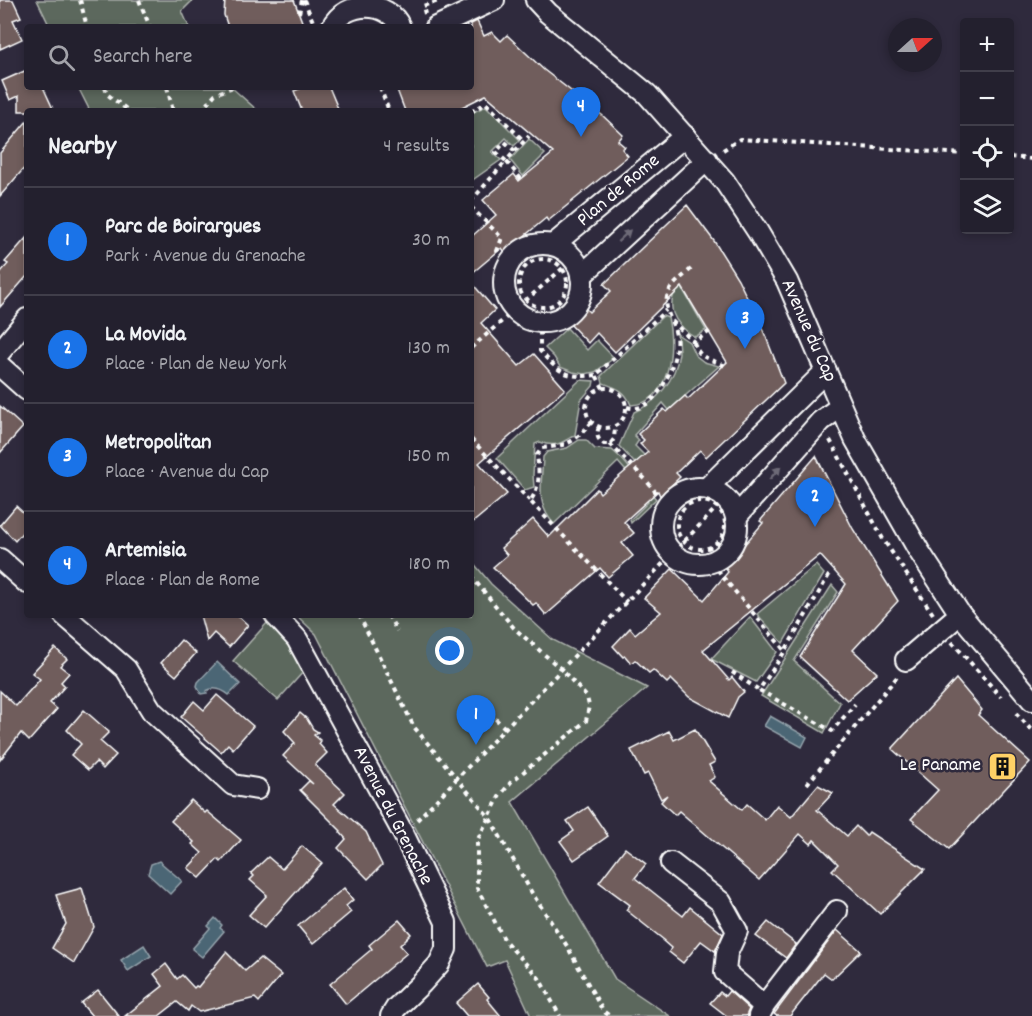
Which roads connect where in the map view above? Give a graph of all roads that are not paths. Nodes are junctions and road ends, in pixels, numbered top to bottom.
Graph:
1 (404, 0) edge
2 (494, 0) edge
3 (536, 0) edge
4 (385, 7) junction
5 (430, 19) edge
6 (333, 24) edge
7 (398, 24) edge
8 (685, 136) junction
9 (707, 160) junction
10 (553, 246) junction
11 (572, 268) junction
12 (24, 323) edge
13 (0, 352) edge
14 (0, 366) edge
15 (826, 371) junction
16 (24, 387) edge
17 (840, 407) junction
18 (707, 488) junction
19 (730, 519) junction
20 (0, 559) edge
21 (24, 580) edge
22 (960, 614) junction
23 (67, 618) edge
24 (278, 618) edge
25 (906, 660) road end
26 (1032, 700) edge
27 (257, 789) dead end
28 (671, 863) dead end
29 (837, 911) dead end
30 (761, 1011) edge
31 (392, 1016) edge

1 - 4 street
2 - 5 street
3 - 8 street, Avenue du Cap
4 - 6 street
4 - 7 street
8 - 9 street, Avenue du Cap
8 - 10 street, Plan de Rome
11 -> 9 street, Plan de Rome
9 - 15 street, Avenue du Cap
10 - 11 street, Plan de Rome
10 - 11 street
12 - 13 street
14 - 16 street
15 - 17 street, Avenue du Cap
15 - 18 street
19 -> 17 street
17 - 22 street, Avenue du Cap
18 - 19 street
18 - 19 street
20 - 21 street
22 - 25 street
22 - 26 street, Avenue du Cap
23 - 27 street
24 - 31 street, Avenue du Grenache
28 - 30 street
29 - 30 street

